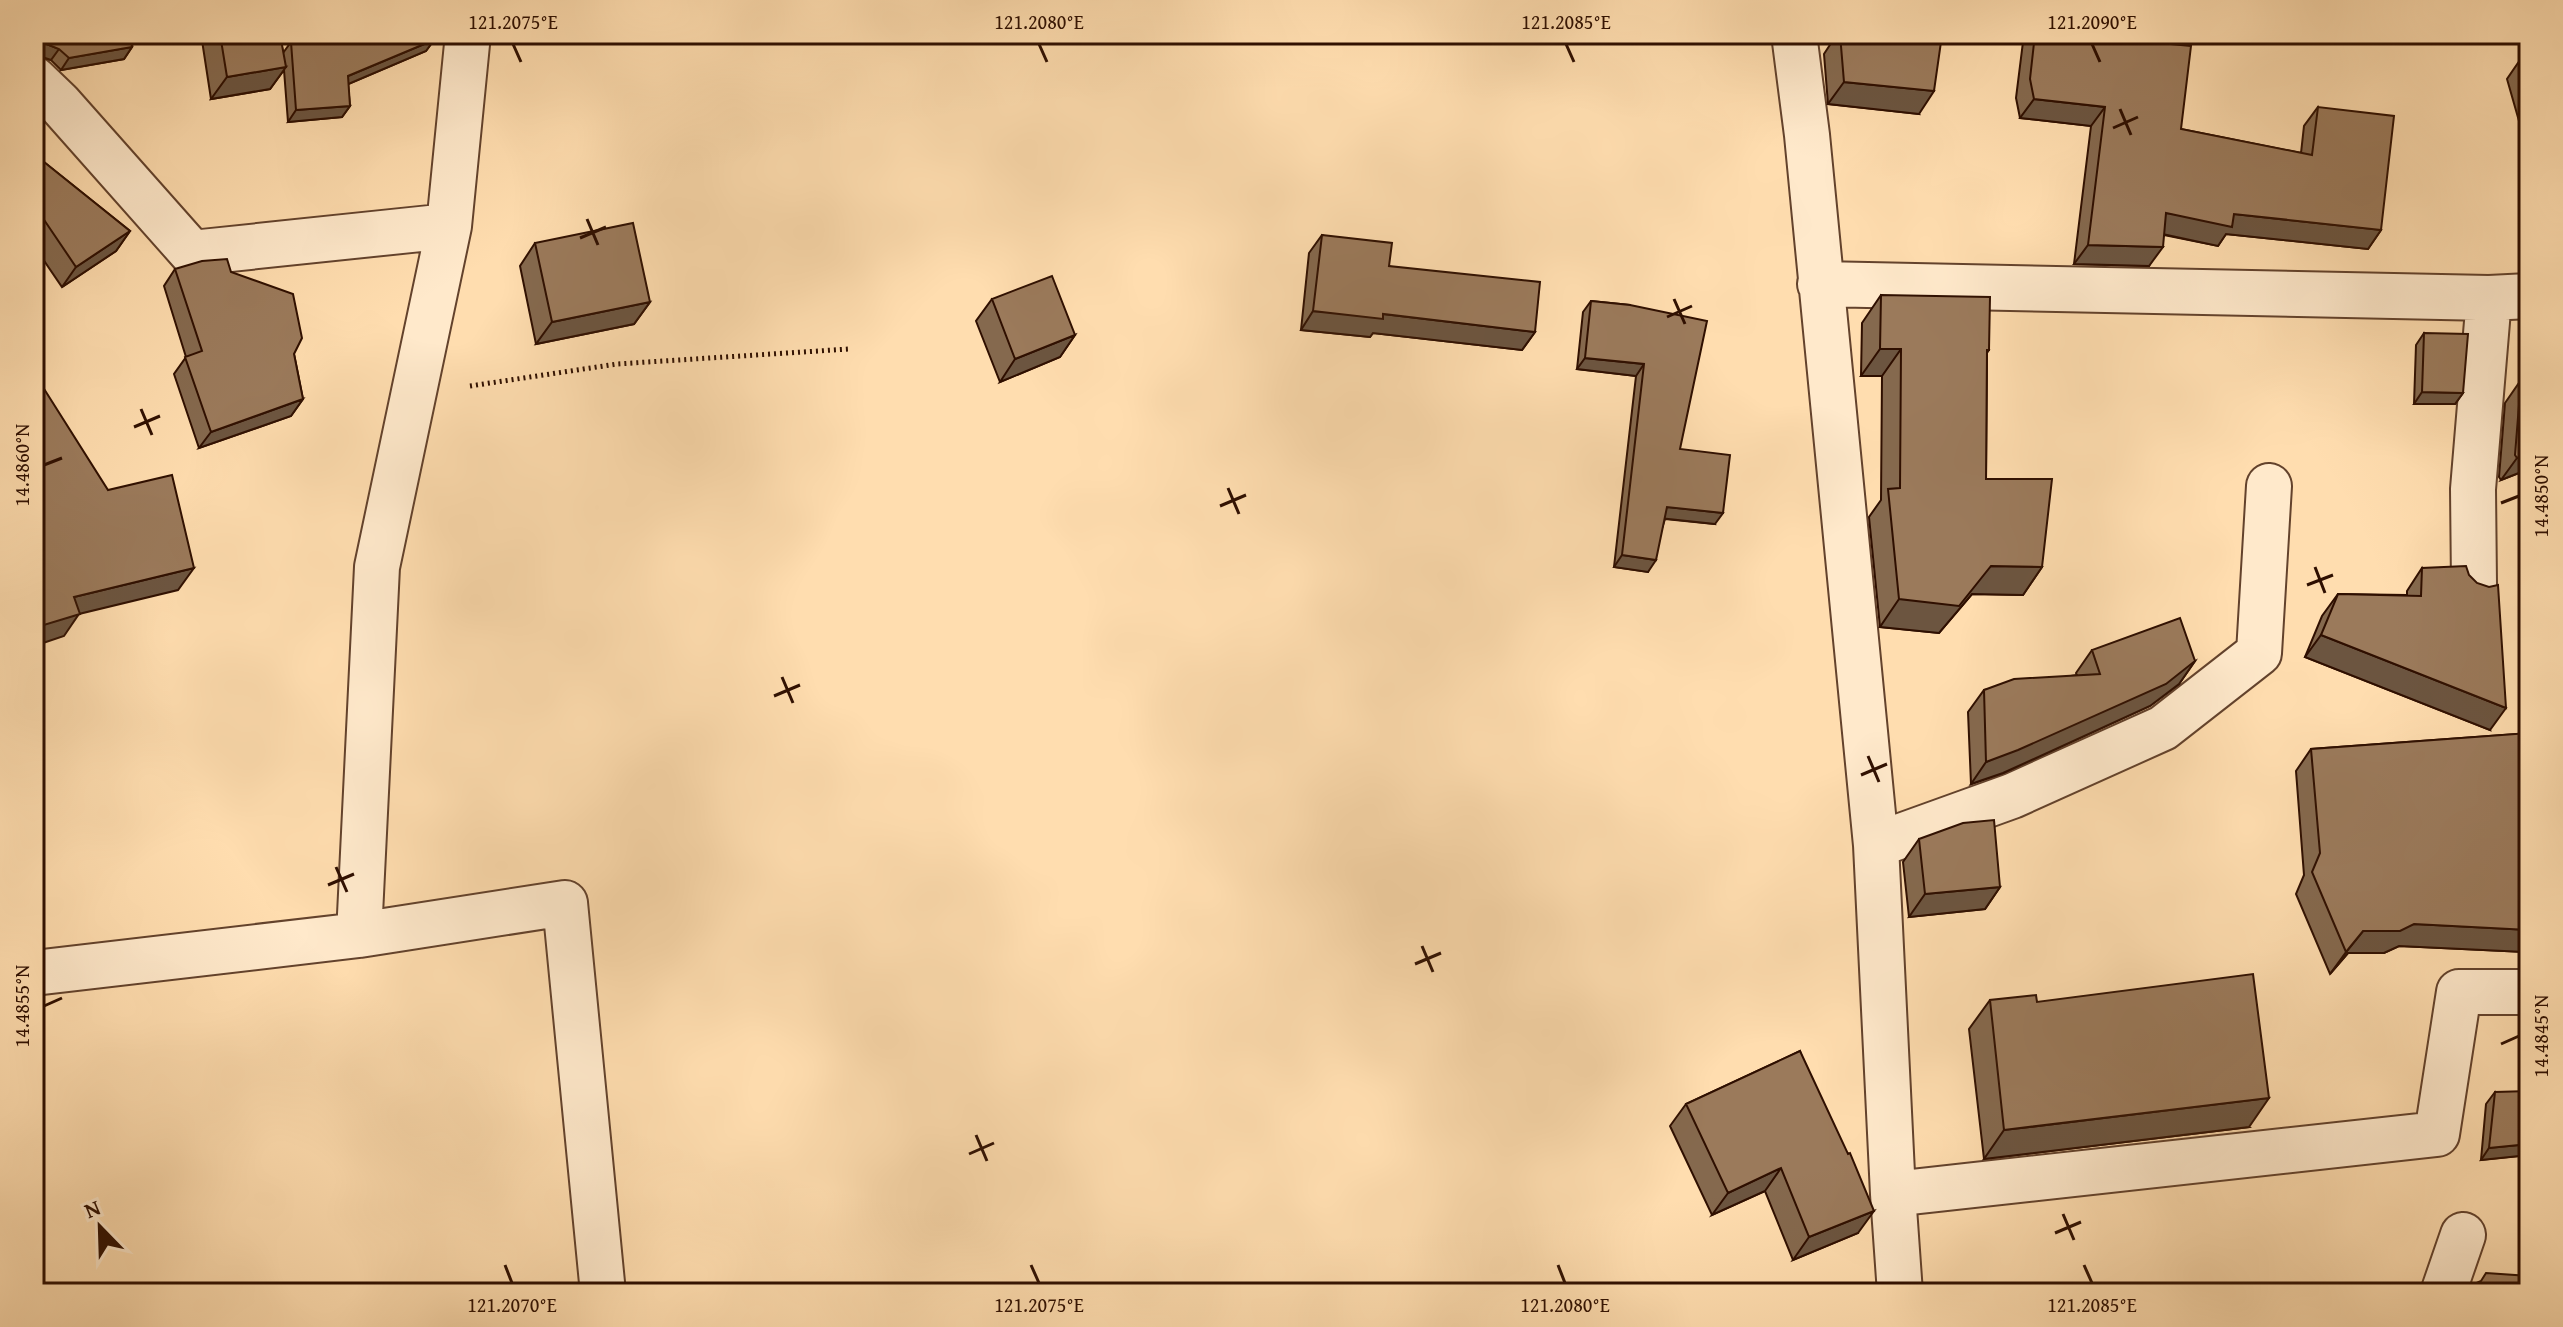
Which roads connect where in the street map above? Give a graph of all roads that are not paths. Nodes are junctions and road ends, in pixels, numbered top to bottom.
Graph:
1 (468, 34) edge
2 (1794, 34) edge
3 (34, 79) edge
4 (449, 226) junction
5 (1820, 284) junction
6 (2509, 297) edge
7 (2269, 486) dead end
8 (2474, 584) edge
9 (1876, 845) junction
10 (359, 935) junction
11 (34, 973) edge
12 (2529, 992) edge
13 (1893, 1194) junction
14 (2463, 1235) dead end
15 (603, 1293) edge
16 (1900, 1293) edge
17 (2443, 1293) edge

1 - 4 street
2 - 5 street
3 - 4 street
4 - 10 street
5 - 6 street
5 - 9 street
6 - 8 street
7 - 9 street
9 - 13 street
10 - 11 street
10 - 15 street
12 - 13 street
13 - 16 street
14 - 17 street

